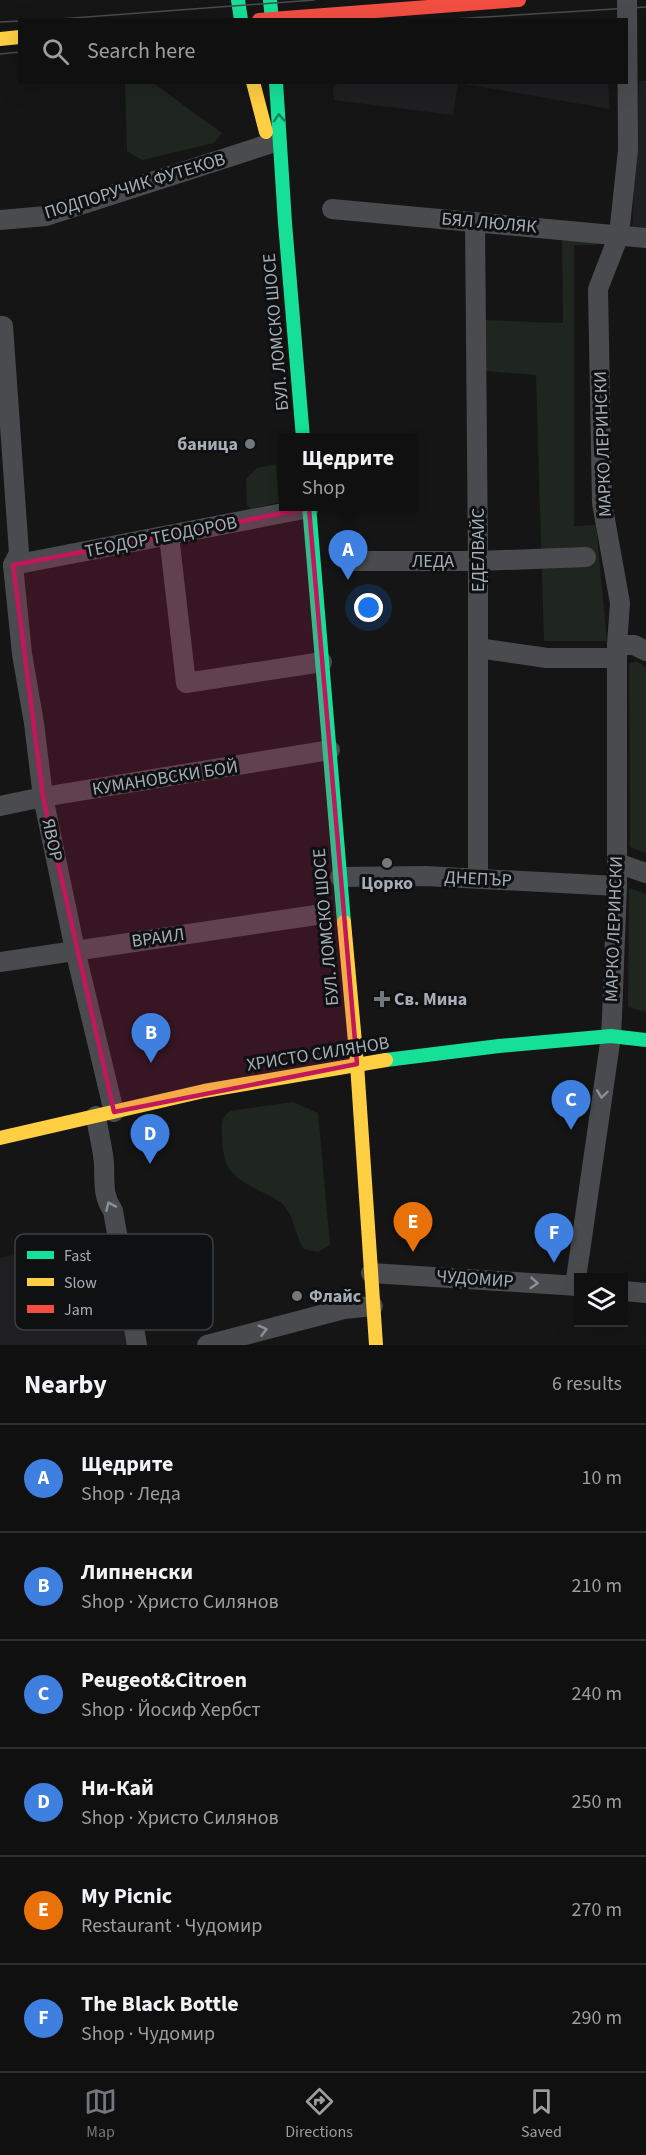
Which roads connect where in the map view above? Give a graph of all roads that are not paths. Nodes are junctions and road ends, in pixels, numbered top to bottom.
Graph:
1 (238, 0) edge
2 (270, 0) edge
3 (509, 0) edge
4 (627, 0) edge
5 (241, 18) edge
6 (268, 18) edge
7 (281, 18) edge
8 (627, 18) edge
9 (18, 37) edge
10 (0, 39) edge
11 (254, 84) edge
12 (276, 84) edge
13 (628, 84) edge
14 (269, 144) junction
15 (332, 209) dead end
16 (0, 220) edge
17 (475, 222) junction
18 (285, 223) junction
19 (619, 234) junction
20 (646, 238) edge
21 (0, 326) edge
22 (303, 433) edge
23 (294, 511) edge
24 (309, 511) edge
25 (169, 536) junction
26 (586, 557) dead end
27 (352, 561) dead end
28 (478, 561) junction
29 (13, 565) junction
30 (478, 648) junction
31 (617, 651) junction
32 (646, 651) edge
33 (322, 662) junction
34 (330, 750) junction
35 (43, 797) junction
36 (0, 806) edge
37 (617, 863) junction
38 (646, 873) edge
39 (339, 877) junction
40 (478, 878) junction
41 (616, 886) junction
42 (316, 915) dead end
43 (75, 950) junction
44 (0, 962) edge
45 (611, 1036) junction
46 (646, 1040) edge
47 (357, 1064) junction
48 (105, 1114) junction
49 (0, 1138) edge
50 (117, 1234) edge
51 (371, 1273) junction
52 (579, 1273) edge
53 (574, 1286) edge
54 (628, 1291) edge
55 (646, 1293) edge
56 (373, 1306) junction
57 (134, 1330) edge
58 (137, 1345) edge
59 (207, 1345) edge
60 (376, 1345) edge

1 - 5 main road
2 - 6 main road
3 - 7 main road
4 - 8 street, МАРКО ЛЕРИНСКИ
9 - 10 main road
11 - 14 main road, БУЛ. ЛОМСКО ШОСЕ
18 -> 12 main road, БУЛ. ЛОМСКО ШОСЕ
13 - 19 street, МАРКО ЛЕРИНСКИ
14 - 16 street, ПОДПОРУЧИК ФУТЕКОВ
14 - 18 main road, БУЛ. ЛОМСКО ШОСЕ
15 - 17 street, БЯЛ ЛЮЛЯК
17 - 19 street, БЯЛ ЛЮЛЯК
17 - 28 street, ЕДЕЛВАЙС
18 - 22 main road, БУЛ. ЛОМСКО ШОСЕ
19 - 20 street, БЯЛ ЛЮЛЯК
19 - 31 street, МАРКО ЛЕРИНСКИ
21 - 29 street, ЯВОР
23 - 25 street, ТЕОДОР ТЕОДОРОВ
24 - 33 main road, БУЛ. ЛОМСКО ШОСЕ
25 - 29 street, ТЕОДОР ТЕОДОРОВ
25 - 33 street
26 - 28 street, ЛЕДА
27 - 28 street, ЛЕДА
28 - 30 street, ЕДЕЛВАЙС
29 - 35 street, ЯВОР
30 - 31 street
30 - 40 street, ЕДЕЛВАЙС
31 - 32 street
31 - 37 street, МАРКО ЛЕРИНСКИ
33 - 34 main road, БУЛ. ЛОМСКО ШОСЕ
34 - 35 street, КУМАНОВСКИ БОЙ
34 - 39 main road, БУЛ. ЛОМСКО ШОСЕ
35 - 36 street, КУМАНОВСКИ БОЙ
35 - 43 street, ЯВОР
37 - 38 street
37 - 41 street, МАРКО ЛЕРИНСКИ
39 - 40 street, ДНЕПЪР
39 - 47 main road, БУЛ. ЛОМСКО ШОСЕ
40 - 41 street, ДНЕПЪР
41 - 45 street, МАРКО ЛЕРИНСКИ
42 - 43 street, ВРАИЛ
43 - 44 street, ВРАИЛ
43 - 48 street, ЯВОР
45 - 46 main road, ХРИСТО СИЛЯНОВ
45 - 47 main road, ХРИСТО СИЛЯНОВ
45 -> 52 street, МАРКО ЛЕРИНСКИ
47 - 48 main road, ХРИСТО СИЛЯНОВ
47 - 51 main road, БУЛ. ЛОМСКО ШОСЕ
48 - 49 main road, ХРИСТО СИЛЯНОВ
50 -> 48 street, ЯВОР
51 -> 53 street, ЧУДОМИР
51 - 56 main road, БУЛ. ЛОМСКО ШОСЕ
54 - 55 street
59 -> 56 street
56 - 60 main road, БУЛ. ЛОМСКО ШОСЕ
58 -> 57 street, ЯВОР

